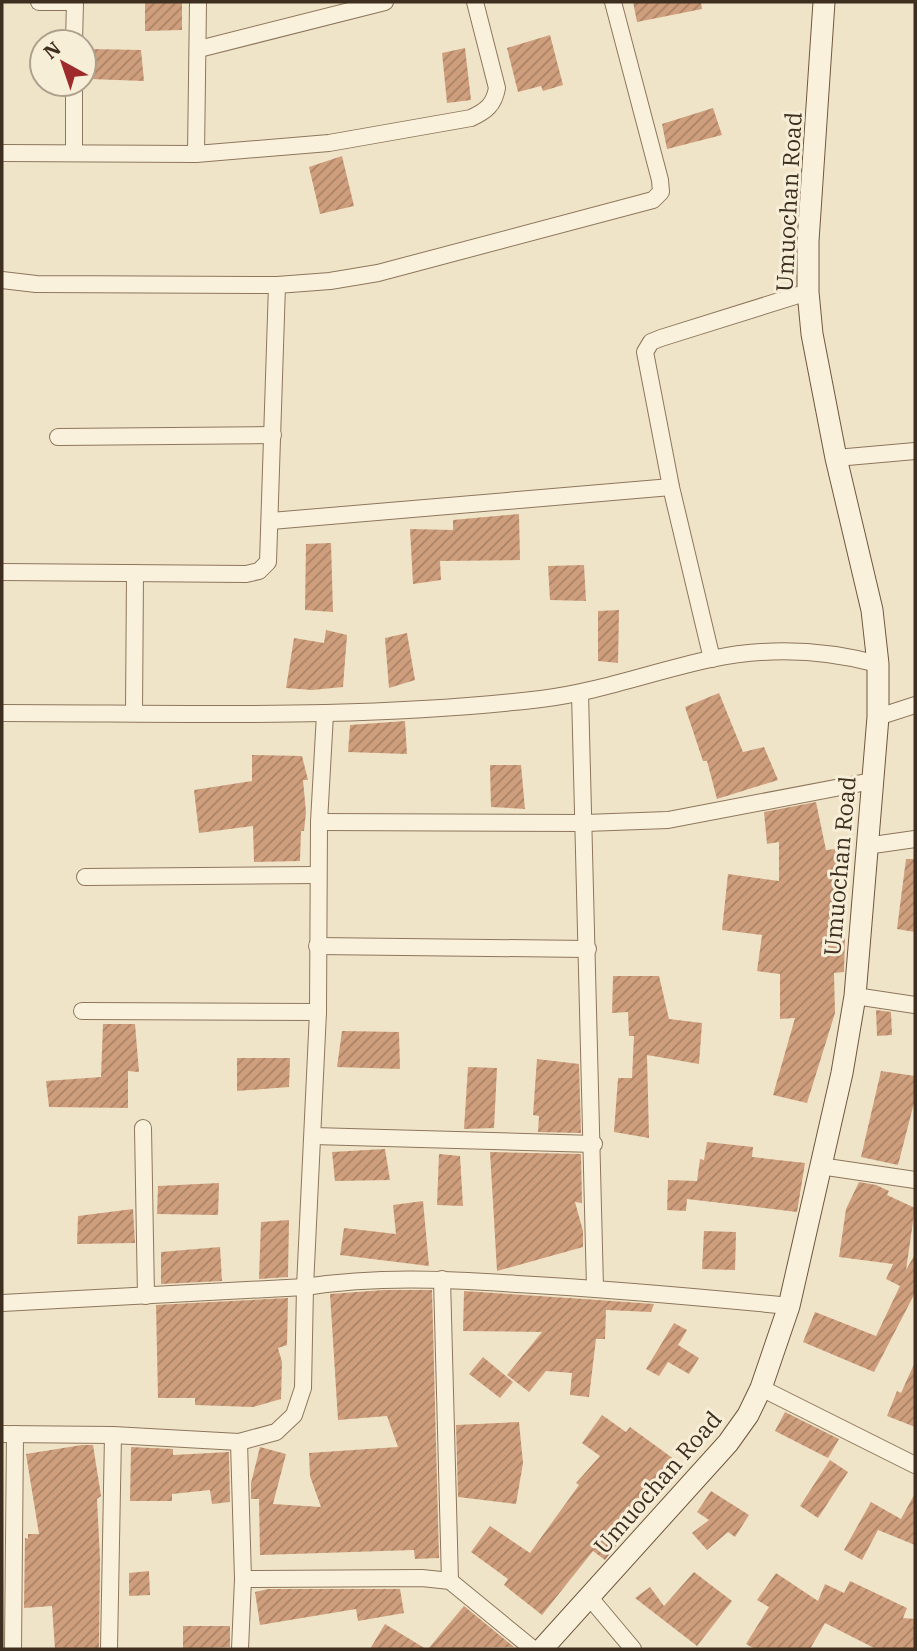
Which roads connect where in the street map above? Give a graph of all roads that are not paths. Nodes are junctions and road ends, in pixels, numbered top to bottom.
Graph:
1 (39, 2) edge
2 (75, 2) edge
3 (198, 2) edge
4 (385, 2) edge
5 (475, 2) edge
6 (613, 2) edge
7 (824, 2) edge
8 (74, 28) edge
9 (199, 48) junction
10 (74, 98) edge
11 (74, 151) junction
12 (2, 153) edge
13 (196, 154) junction
14 (2, 280) edge
15 (277, 285) junction
16 (808, 292) junction
17 (273, 435) junction
18 (58, 437) dead end
19 (915, 451) edge
20 (836, 458) junction
21 (671, 487) junction
22 (271, 521) junction
23 (2, 572) edge
24 (135, 573) junction
25 (712, 659) junction
26 (878, 664) junction
27 (580, 693) junction
28 (915, 705) edge
29 (2, 713) edge
30 (134, 713) junction
31 (325, 713) junction
32 (878, 717) junction
33 (872, 780) junction
34 (319, 822) junction
35 (584, 824) junction
36 (915, 839) edge
37 (866, 846) junction
38 (318, 876) junction
39 (85, 877) dead end
40 (317, 946) junction
41 (588, 948) junction
42 (855, 996) junction
43 (915, 1005) edge
44 (82, 1011) dead end
45 (318, 1012) junction
46 (143, 1128) dead end
47 (313, 1136) junction
48 (594, 1144) junction
49 (820, 1166) junction
50 (915, 1180) edge
51 (442, 1279) junction
52 (304, 1287) junction
53 (595, 1288) junction
54 (146, 1296) junction
55 (2, 1303) edge
56 (789, 1306) junction
57 (761, 1388) junction
58 (8, 1434) edge
59 (113, 1435) junction
60 (240, 1442) junction
61 (915, 1465) edge
62 (243, 1579) junction
63 (450, 1581) junction
64 (591, 1599) junction
65 (13, 1649) edge
66 (109, 1649) edge
67 (240, 1649) edge
68 (533, 1649) edge
69 (542, 1649) edge
70 (633, 1649) edge

1 - 2 street
2 - 8 street
3 - 9 street
4 - 9 street
5 - 13 street
6 - 15 street
7 - 16 street, Umuochan Road
9 - 13 street
10 - 11 street
11 - 12 street
11 - 13 street
14 - 15 street
15 - 17 street
16 - 20 street, Umuochan Road
16 - 21 street
17 - 18 street
17 - 22 street
19 - 20 street
20 - 26 street, Umuochan Road
21 - 22 street
21 - 25 street
22 - 24 street
23 - 24 street
24 - 30 street
25 - 26 street
25 - 27 street
26 - 32 street, Umuochan Road
27 - 31 street
27 - 35 street
28 - 32 street
29 - 30 street
30 - 31 street
31 - 34 street
32 - 33 street, Umuochan Road
33 - 35 street
33 - 37 street, Umuochan Road
34 - 35 street
34 - 38 street
35 - 41 street
36 - 37 street
37 - 42 street, Umuochan Road
38 - 39 street
38 - 40 street
40 - 41 street
40 - 45 street
41 - 48 street
42 - 43 street
42 - 49 street, Umuochan Road
44 - 45 street
45 - 47 street
46 - 54 street
47 - 48 street
47 - 52 street
48 - 53 street
49 - 50 street
49 - 56 street, Umuochan Road
51 - 52 street
51 - 53 street
51 - 63 street
52 - 54 street
52 - 60 street
53 - 56 street
54 - 55 street
56 - 57 street, Umuochan Road
57 - 61 street
57 - 64 street, Umuochan Road
58 - 59 street
58 - 65 street
59 - 60 street
59 - 66 street
60 - 62 street
62 - 63 street
62 - 67 street
63 - 68 street
64 - 69 street, Umuochan Road
64 - 70 street

